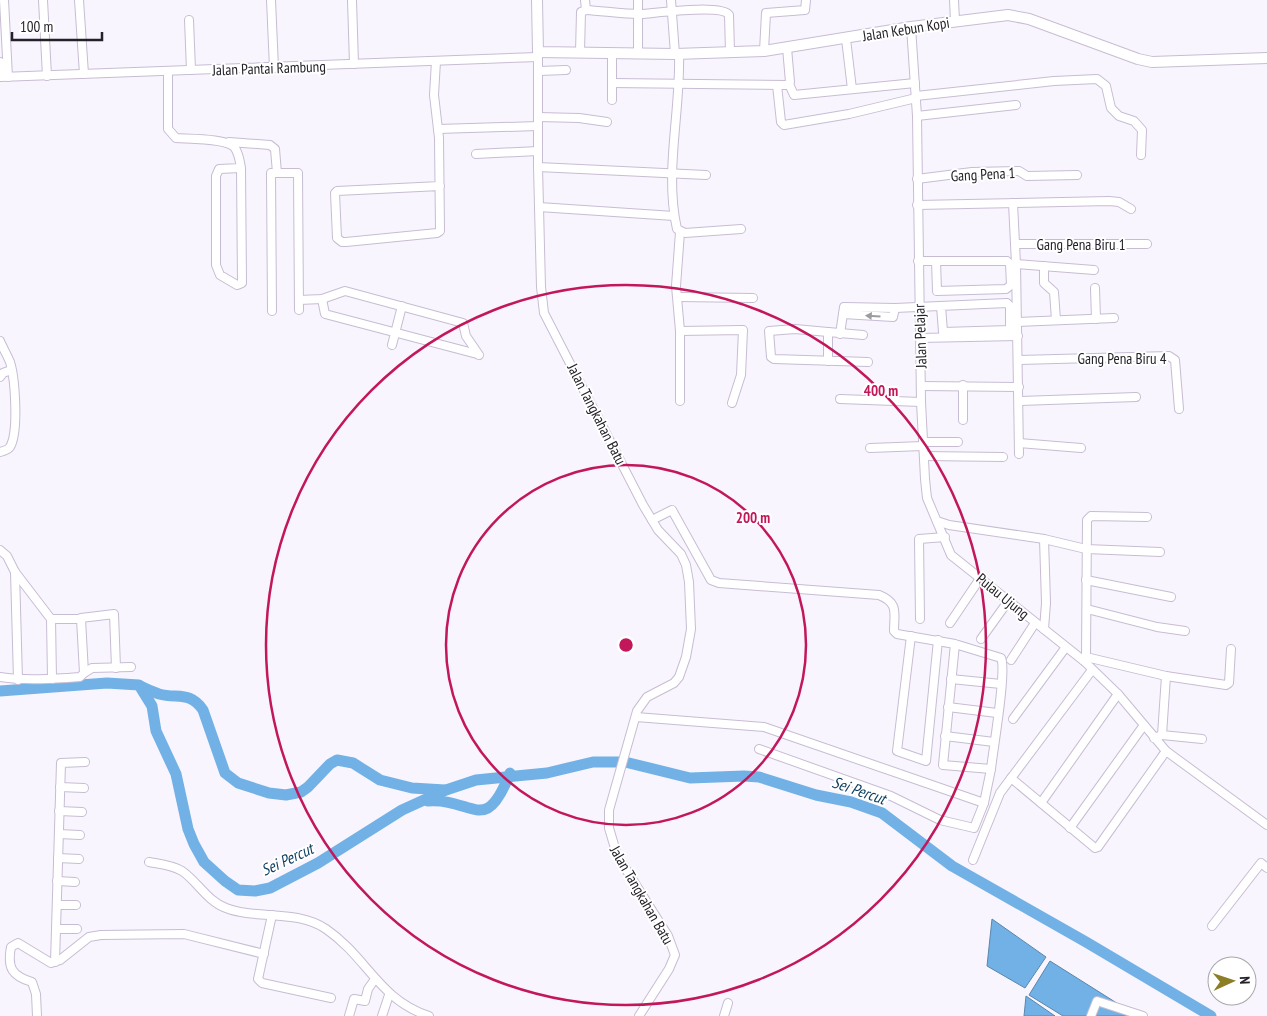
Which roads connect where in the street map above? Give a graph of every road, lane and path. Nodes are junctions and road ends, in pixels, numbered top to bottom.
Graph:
1 (4, 0) edge
2 (43, 0) edge
3 (79, 0) edge
4 (272, 0) edge
5 (352, 0) edge
6 (537, 0) edge
7 (585, 0) edge
8 (638, 0) edge
9 (672, 0) edge
10 (806, 0) edge
11 (954, 0) edge
12 (586, 10) junction
13 (672, 13) junction
14 (638, 14) junction
15 (189, 20) dead end
16 (955, 21) junction
17 (911, 27) junction
18 (846, 39) junction
19 (787, 48) junction
20 (764, 51) junction
21 (580, 52) junction
22 (638, 52) junction
23 (730, 52) junction
24 (612, 53) junction
25 (677, 53) junction
26 (538, 55) junction
27 (1267, 58) edge
28 (436, 61) junction
29 (0, 62) edge
30 (354, 64) junction
31 (274, 68) junction
32 (191, 70) junction
33 (566, 70) dead end
34 (168, 71) junction
35 (539, 71) junction
36 (84, 74) junction
37 (47, 76) junction
38 (3, 77) edge
39 (915, 82) junction
40 (612, 83) junction
41 (789, 84) junction
42 (680, 85) junction
43 (777, 86) junction
44 (852, 88) junction
45 (916, 97) junction
46 (612, 100) dead end
47 (1016, 105) dead end
48 (918, 116) junction
49 (538, 117) junction
50 (607, 122) dead end
51 (538, 126) junction
52 (438, 129) junction
53 (227, 142) junction
54 (538, 151) junction
55 (476, 154) dead end
56 (1141, 155) dead end
57 (538, 167) junction
58 (241, 168) junction
59 (277, 173) junction
60 (672, 173) junction
61 (706, 175) dead end
62 (1077, 175) dead end
63 (917, 179) junction
64 (440, 186) junction
65 (1012, 203) junction
66 (917, 205) junction
67 (539, 207) junction
68 (1131, 209) dead end
69 (674, 216) junction
70 (741, 229) dead end
71 (680, 232) junction
72 (1015, 244) junction
73 (1147, 244) dead end
74 (918, 261) junction
75 (936, 261) junction
76 (1016, 264) junction
77 (1044, 266) junction
78 (1094, 270) dead end
79 (1095, 288) dead end
80 (679, 297) junction
81 (753, 298) dead end
82 (322, 299) junction
83 (299, 300) junction
84 (402, 306) junction
85 (919, 306) junction
86 (941, 306) junction
87 (299, 310) dead end
88 (272, 311) dead end
89 (1114, 318) dead end
90 (1096, 319) junction
91 (1056, 320) junction
92 (1017, 322) junction
93 (680, 331) junction
94 (828, 332) junction
95 (396, 333) junction
96 (840, 334) junction
97 (863, 335) dead end
98 (1018, 336) junction
99 (920, 338) junction
100 (0, 341) edge
101 (392, 345) dead end
102 (1019, 360) junction
103 (828, 361) junction
104 (868, 362) dead end
105 (11, 370) junction
106 (0, 377) edge
107 (963, 384) junction
108 (921, 386) junction
109 (1020, 387) junction
110 (1136, 397) dead end
111 (840, 399) dead end
112 (680, 401) dead end
113 (1020, 401) junction
114 (921, 402) junction
115 (732, 403) dead end
116 (1180, 409) dead end
117 (963, 420) dead end
118 (958, 442) dead end
119 (1019, 443) junction
120 (923, 444) junction
121 (870, 448) dead end
122 (1081, 448) dead end
123 (0, 452) edge
124 (1019, 454) dead end
125 (924, 456) junction
126 (1003, 457) dead end
127 (1147, 517) dead end
128 (652, 520) junction
129 (937, 521) junction
130 (945, 537) junction
131 (1044, 539) junction
132 (1086, 549) junction
133 (0, 550) edge
134 (1160, 552) dead end
135 (15, 572) junction
136 (981, 577) junction
137 (1086, 580) junction
138 (1171, 598) dead end
139 (1009, 600) junction
140 (1087, 609) junction
141 (80, 618) junction
142 (51, 619) junction
143 (920, 619) dead end
144 (1035, 622) junction
145 (950, 623) dead end
146 (1044, 629) junction
147 (1185, 631) dead end
148 (911, 636) junction
149 (981, 639) dead end
150 (938, 640) junction
151 (955, 644) junction
152 (1066, 647) junction
153 (1231, 648) dead end
154 (1085, 659) junction
155 (1010, 660) dead end
156 (131, 667) dead end
157 (116, 668) junction
158 (1092, 670) junction
159 (84, 673) junction
160 (1166, 676) junction
161 (0, 677) edge
162 (52, 679) junction
163 (951, 679) junction
164 (18, 680) junction
165 (1001, 684) junction
166 (1118, 694) junction
167 (948, 707) junction
168 (997, 713) junction
169 (636, 717) junction
170 (1013, 719) dead end
171 (1144, 725) junction
172 (1162, 735) junction
173 (946, 736) junction
174 (1154, 738) junction
175 (1202, 739) dead end
176 (994, 742) junction
177 (759, 748) dead end
178 (1166, 751) junction
179 (85, 762) dead end
180 (991, 769) junction
181 (1011, 778) junction
182 (60, 787) junction
183 (84, 788) dead end
184 (984, 803) junction
185 (1041, 803) junction
186 (59, 811) junction
187 (82, 812) dead end
188 (1267, 825) edge
189 (1070, 828) junction
190 (59, 834) junction
191 (80, 835) dead end
192 (58, 858) junction
193 (79, 858) dead end
194 (973, 860) dead end
195 (149, 862) dead end
196 (1267, 868) edge
197 (57, 881) junction
198 (75, 882) dead end
199 (57, 905) junction
200 (76, 905) dead end
201 (272, 914) junction
202 (1212, 926) dead end
203 (56, 929) junction
204 (76, 929) dead end
205 (264, 954) junction
206 (55, 962) junction
207 (375, 979) junction
208 (389, 995) junction
209 (331, 998) dead end
210 (728, 1003) dead end
211 (37, 1016) edge
212 (349, 1016) edge
213 (382, 1016) edge
214 (426, 1016) edge
215 (639, 1016) edge
216 (724, 1016) edge
217 (1091, 1016) edge
218 (1143, 1016) edge

1 - 38 street
2 - 37 street
3 - 36 street
4 - 31 street
5 - 30 street
6 - 26 main road
7 - 12 street
8 - 14 street
9 - 13 street
10 - 20 street
11 - 16 street
12 - 14 street
12 - 21 street
13 - 14 street
13 - 23 street
13 - 25 street
14 - 22 street
15 - 32 street
16 - 17 main road, Jalan Kebun Kopi
16 - 27 main road, Jalan Kebun Kopi
17 - 18 main road, Jalan Kebun Kopi
17 - 39 street, Jalan Pelajar
18 - 19 main road, Jalan Kebun Kopi
18 - 44 street
19 - 20 main road, Jalan Kebun Kopi
19 - 41 street
20 - 23 main road, Jalan Kebun Kopi
21 - 24 main road, Jalan Kebun Kopi
21 - 26 main road, Jalan Kebun Kopi
22 - 24 main road, Jalan Kebun Kopi
22 - 25 main road, Jalan Kebun Kopi
23 - 25 main road, Jalan Kebun Kopi
24 - 40 street
25 - 42 street
26 - 28 street, Jalan Pantai Rambung
26 - 35 street, Jalan Tangkahan Batu
28 - 30 street, Jalan Pantai Rambung
28 - 52 street
29 - 38 street
30 - 31 street, Jalan Pantai Rambung
31 - 32 street, Jalan Pantai Rambung
32 - 34 street, Jalan Pantai Rambung
33 - 35 street
34 - 36 street, Jalan Pantai Rambung
34 - 53 street
35 - 49 street, Jalan Tangkahan Batu
36 - 37 street, Jalan Pantai Rambung
37 - 38 street, Jalan Pantai Rambung
39 - 44 street
39 - 45 street, Jalan Pelajar
40 - 42 street
40 - 46 street
41 - 43 street
41 - 44 street
42 - 43 street
42 - 60 street
43 - 45 street
45 - 48 street, Jalan Pelajar
45 - 56 street
47 - 48 street
48 - 63 street, Jalan Pelajar
49 - 50 street
49 - 51 street, Jalan Tangkahan Batu
51 - 52 street
51 - 54 street, Jalan Tangkahan Batu
52 - 64 street
53 - 58 street
53 - 59 street
54 - 55 street
54 - 57 street, Jalan Tangkahan Batu
57 - 60 street
57 - 67 street, Jalan Tangkahan Batu
58 - 58 street
59 - 83 street
59 - 88 street
60 - 61 street
60 - 69 street
62 - 63 street, Gang Pena 1
63 - 66 street, Jalan Pelajar
64 - 64 street
65 - 66 street
65 - 68 street
65 - 72 street
66 - 74 street, Jalan Pelajar
67 - 69 street
67 - 128 street, Jalan Tangkahan Batu
69 - 71 street
70 - 71 street
71 - 80 street
72 - 73 street, Gang Pena Biru 1
72 - 76 street
74 - 75 street
74 - 85 street, Jalan Pelajar
75 - 75 street
76 - 77 street
76 - 92 street
77 - 78 street
77 - 91 street
79 - 90 street
80 - 81 street
80 - 93 street
82 - 83 street
82 - 84 street
82 - 95 street
83 - 87 street
84 - 95 street
84 - 95 street
85 - 86 street
85 - 96 street
85 - 99 street, Jalan Pelajar
86 - 86 street
89 - 90 street
90 - 91 street
91 - 92 street
92 - 98 street
93 - 112 street
93 - 115 street
94 - 96 street
94 - 103 street
94 - 103 street
95 - 101 street
96 - 97 street
98 - 99 street
98 - 102 street
99 - 108 street, Jalan Pelajar
100 - 105 street
102 - 109 street
102 - 116 street, Gang Pena Biru 4
103 - 104 street
105 - 106 street
105 - 123 street
107 - 108 street
107 - 109 street
107 - 117 street
108 - 114 street, Jalan Pelajar
109 - 113 street
110 - 113 street
111 - 114 street
113 - 119 street
114 - 120 street, Jalan Pelajar
118 - 120 street
119 - 122 street
119 - 124 street
120 - 121 street
120 - 125 street, Jalan Pelajar
125 - 126 street
125 - 129 street, Jalan Pelajar
127 - 132 street
128 - 148 street
128 - 169 street, Jalan Tangkahan Batu
129 - 130 street, Pulau Ujung
129 - 131 street
130 - 136 street, Pulau Ujung
130 - 143 street
131 - 132 street
131 - 146 street
132 - 134 street
132 - 137 street
133 - 135 street
135 - 142 street
135 - 164 street
136 - 139 street, Pulau Ujung
136 - 145 street
137 - 138 street
137 - 140 street
139 - 144 street, Pulau Ujung
139 - 149 street
140 - 147 street
140 - 154 street
141 - 142 street
141 - 157 street
141 - 159 street
142 - 162 street
144 - 146 street, Pulau Ujung
144 - 155 street
146 - 152 street, Pulau Ujung
148 - 150 street
148 - 150 street
150 - 151 street
151 - 163 street
151 - 165 street
152 - 154 street, Pulau Ujung
152 - 170 street
153 - 160 street
154 - 158 street
154 - 160 street
156 - 157 street
157 - 159 street
158 - 166 street
158 - 181 street
159 - 162 street
160 - 172 street
161 - 164 street
162 - 164 street
163 - 165 street
163 - 167 street
165 - 168 street
166 - 171 street
166 - 185 street
167 - 168 street
167 - 173 street
168 - 176 street
169 - 184 street
169 - 215 street, Jalan Tangkahan Batu
171 - 174 street
171 - 189 street
172 - 174 street
172 - 175 street
173 - 176 street
173 - 180 street
174 - 178 street
176 - 180 street
177 - 184 street
178 - 188 street
178 - 189 street
179 - 182 street
180 - 184 street
181 - 185 street
181 - 194 street
182 - 183 street
182 - 186 street
185 - 189 street
186 - 187 street
186 - 190 street
190 - 191 street
190 - 192 street
192 - 193 street
192 - 197 street
195 - 201 street
196 - 202 street
197 - 198 street
197 - 199 street
199 - 200 street
199 - 203 street
201 - 205 street
201 - 207 street
203 - 204 street
203 - 206 street
205 - 206 street
205 - 209 street
206 - 211 street
207 - 208 street
207 - 212 street
208 - 213 street
208 - 214 street
210 - 216 street
217 - 218 street

